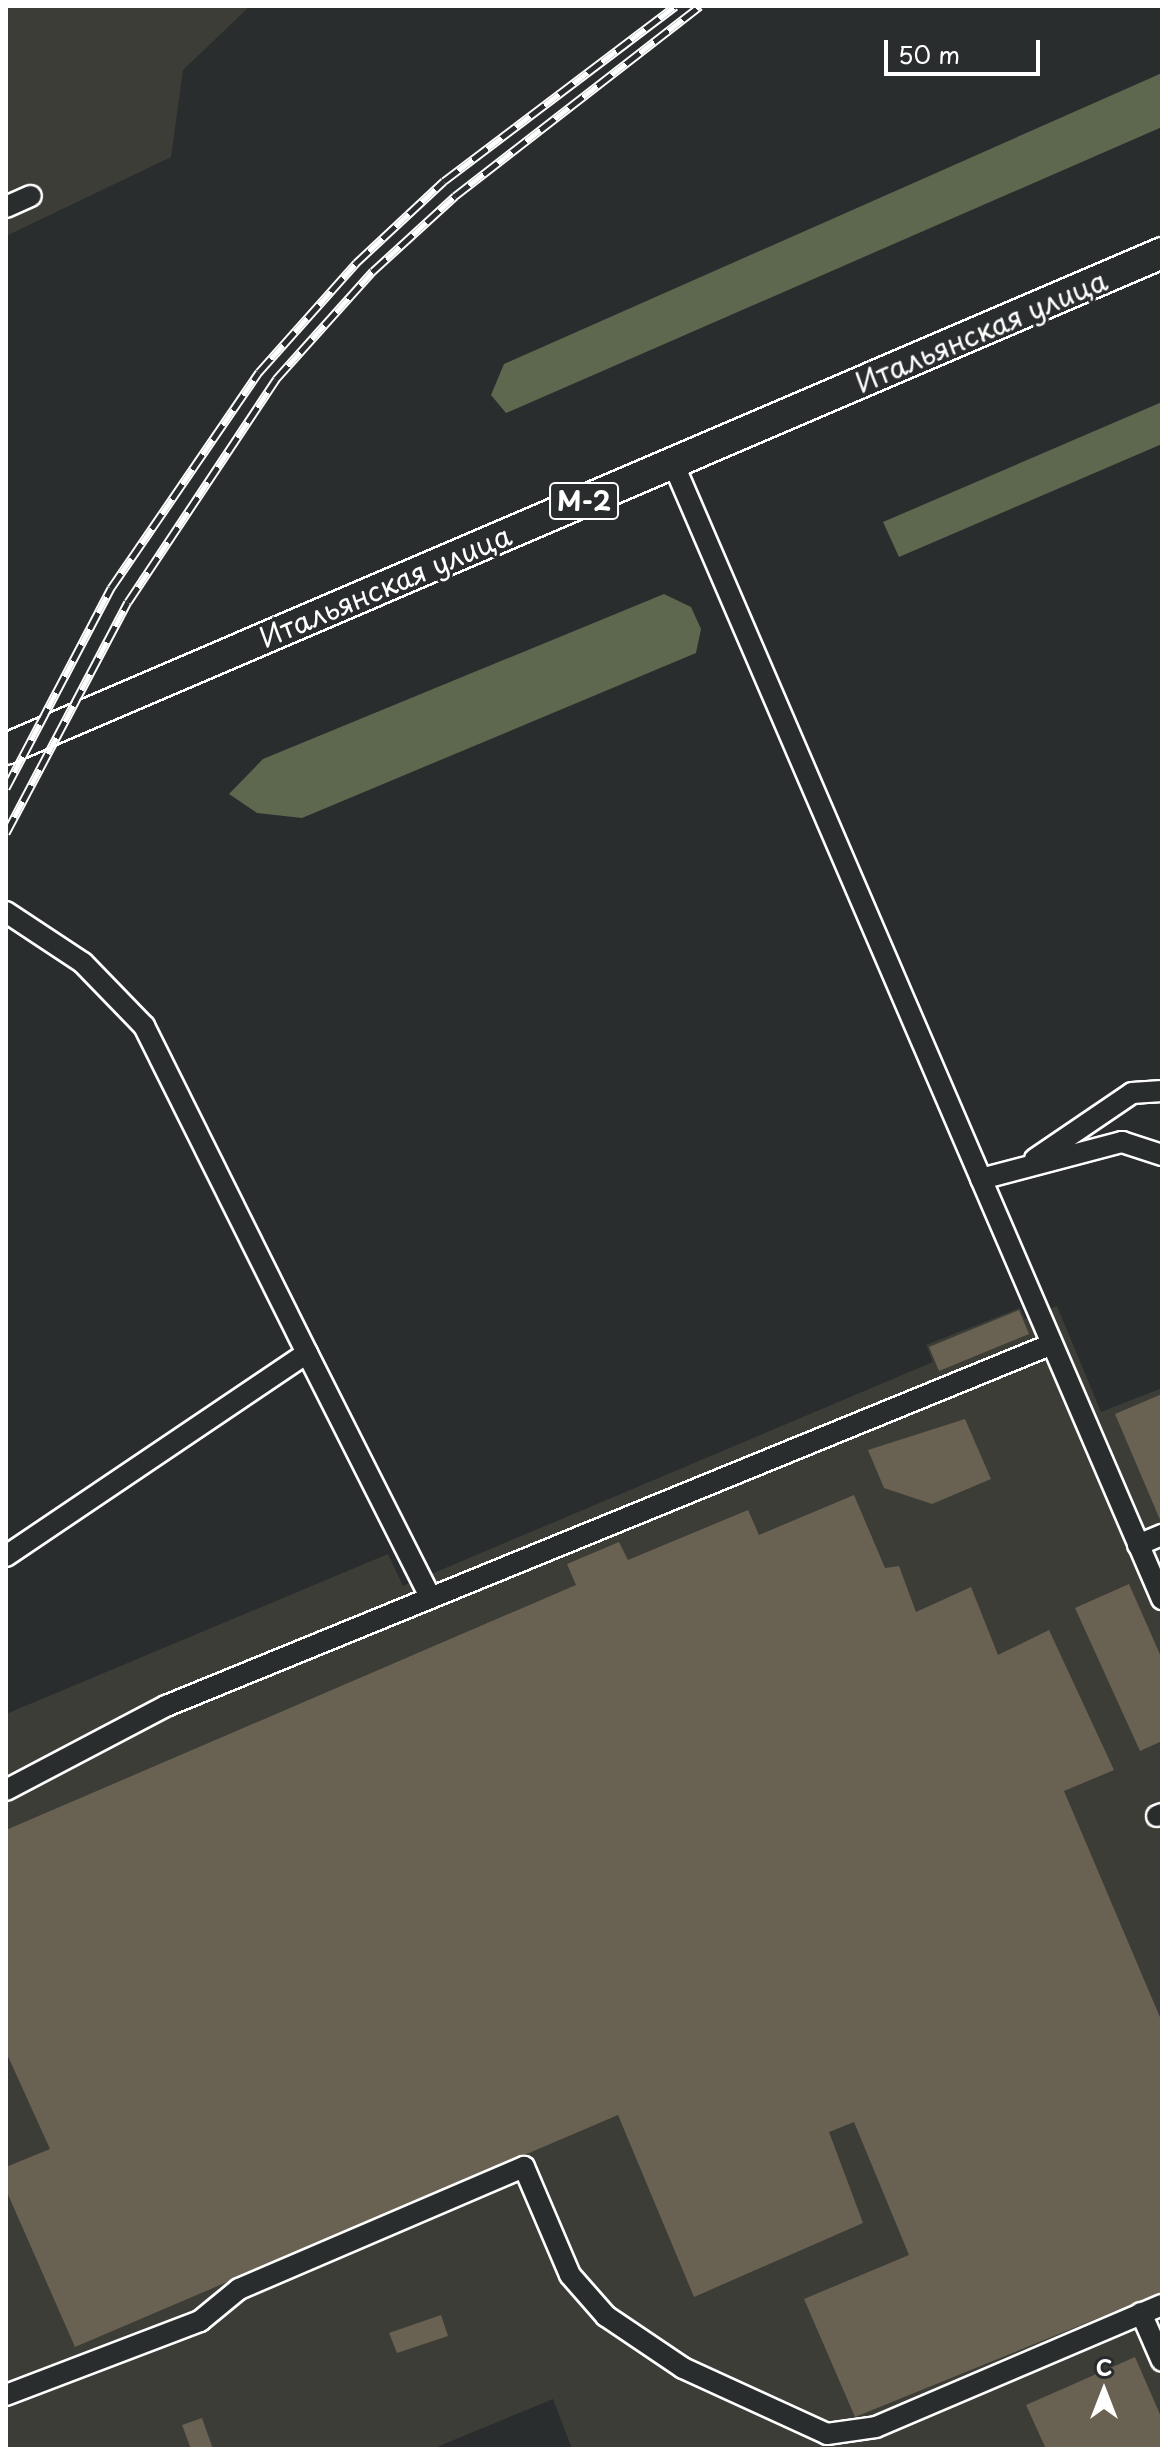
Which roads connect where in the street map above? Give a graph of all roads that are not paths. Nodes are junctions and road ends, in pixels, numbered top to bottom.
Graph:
1 (31, 196) dead end
2 (6, 207) edge
3 (1162, 253) edge
4 (673, 463) junction
5 (6, 749) edge
6 (6, 912) edge
7 (1162, 1091) edge
8 (1162, 1155) edge
9 (1024, 1166) junction
10 (981, 1179) junction
11 (1052, 1344) junction
12 (307, 1353) junction
13 (1162, 1535) edge
14 (1138, 1545) junction
15 (6, 1556) edge
16 (430, 1597) junction
17 (1162, 1599) edge
18 (6, 1790) edge
19 (1162, 2305) edge
20 (1141, 2313) junction
21 (1162, 2361) edge
22 (6, 2395) edge

1 - 2 street
3 - 4 highway, Итальянская улица / М-2
4 - 5 highway, Итальянская улица / М-2
4 - 10 street
6 - 12 street
7 - 9 street
8 - 9 street
9 - 10 street
10 - 11 street
11 - 14 street
11 - 16 street
12 - 15 street
12 - 16 street
13 - 14 street
14 - 17 street
16 - 18 street
19 - 20 street
20 - 21 street
20 - 22 street

